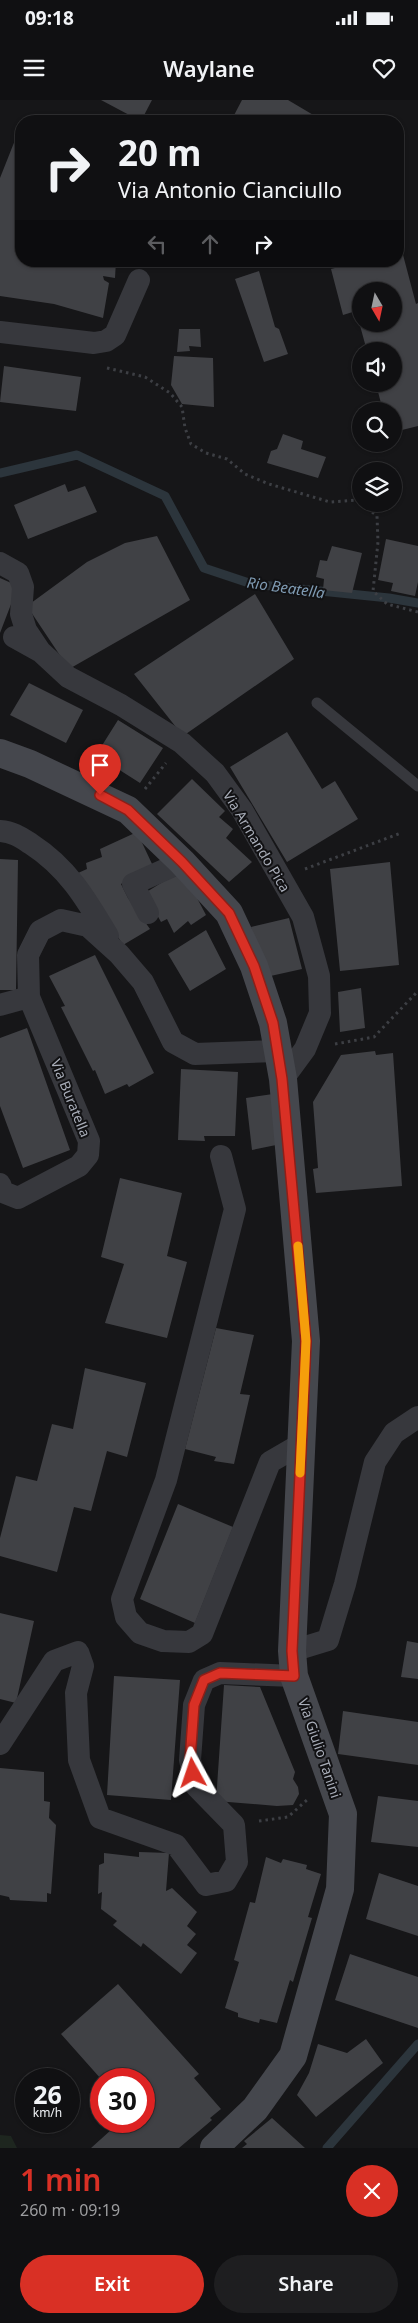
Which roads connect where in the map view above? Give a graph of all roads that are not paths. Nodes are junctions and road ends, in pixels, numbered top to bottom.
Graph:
1 (139, 280) dead end
2 (0, 332) edge
3 (0, 563) edge
4 (14, 637) dead end
5 (41, 652) junction
6 (317, 703) dead end
7 (0, 753) edge
8 (418, 786) edge
9 (0, 831) edge
10 (182, 862) junction
11 (148, 913) dead end
12 (119, 954) junction
13 (29, 997) junction
14 (0, 1005) edge
15 (277, 1051) junction
16 (282, 1079) junction
17 (221, 1156) dead end
18 (0, 1184) edge
19 (418, 1417) edge
20 (301, 1444) junction
21 (293, 1663) junction
22 (0, 1744) edge
23 (214, 2148) edge

1 - 2 street
3 - 5 street, Via Armando Pica
4 - 5 street, Via Armando Pica
5 - 16 street, Via Armando Pica
6 - 8 lane
7 - 10 main road, Via Giulio Tanini
9 - 12 street, Via Buratella
10 - 11 street
10 - 15 main road, Via Giulio Tanini
12 - 13 street, Via Buratella
12 - 15 street, Via Buratella
13 - 14 street
13 - 18 street, Via Buratella
15 - 16 main road, Via Giulio Tanini
16 - 20 main road, Via Giulio Tanini
17 - 20 street
19 - 21 street
20 - 21 main road, Via Giulio Tanini
21 - 22 street
21 - 23 main road, Via Giulio Tanini

